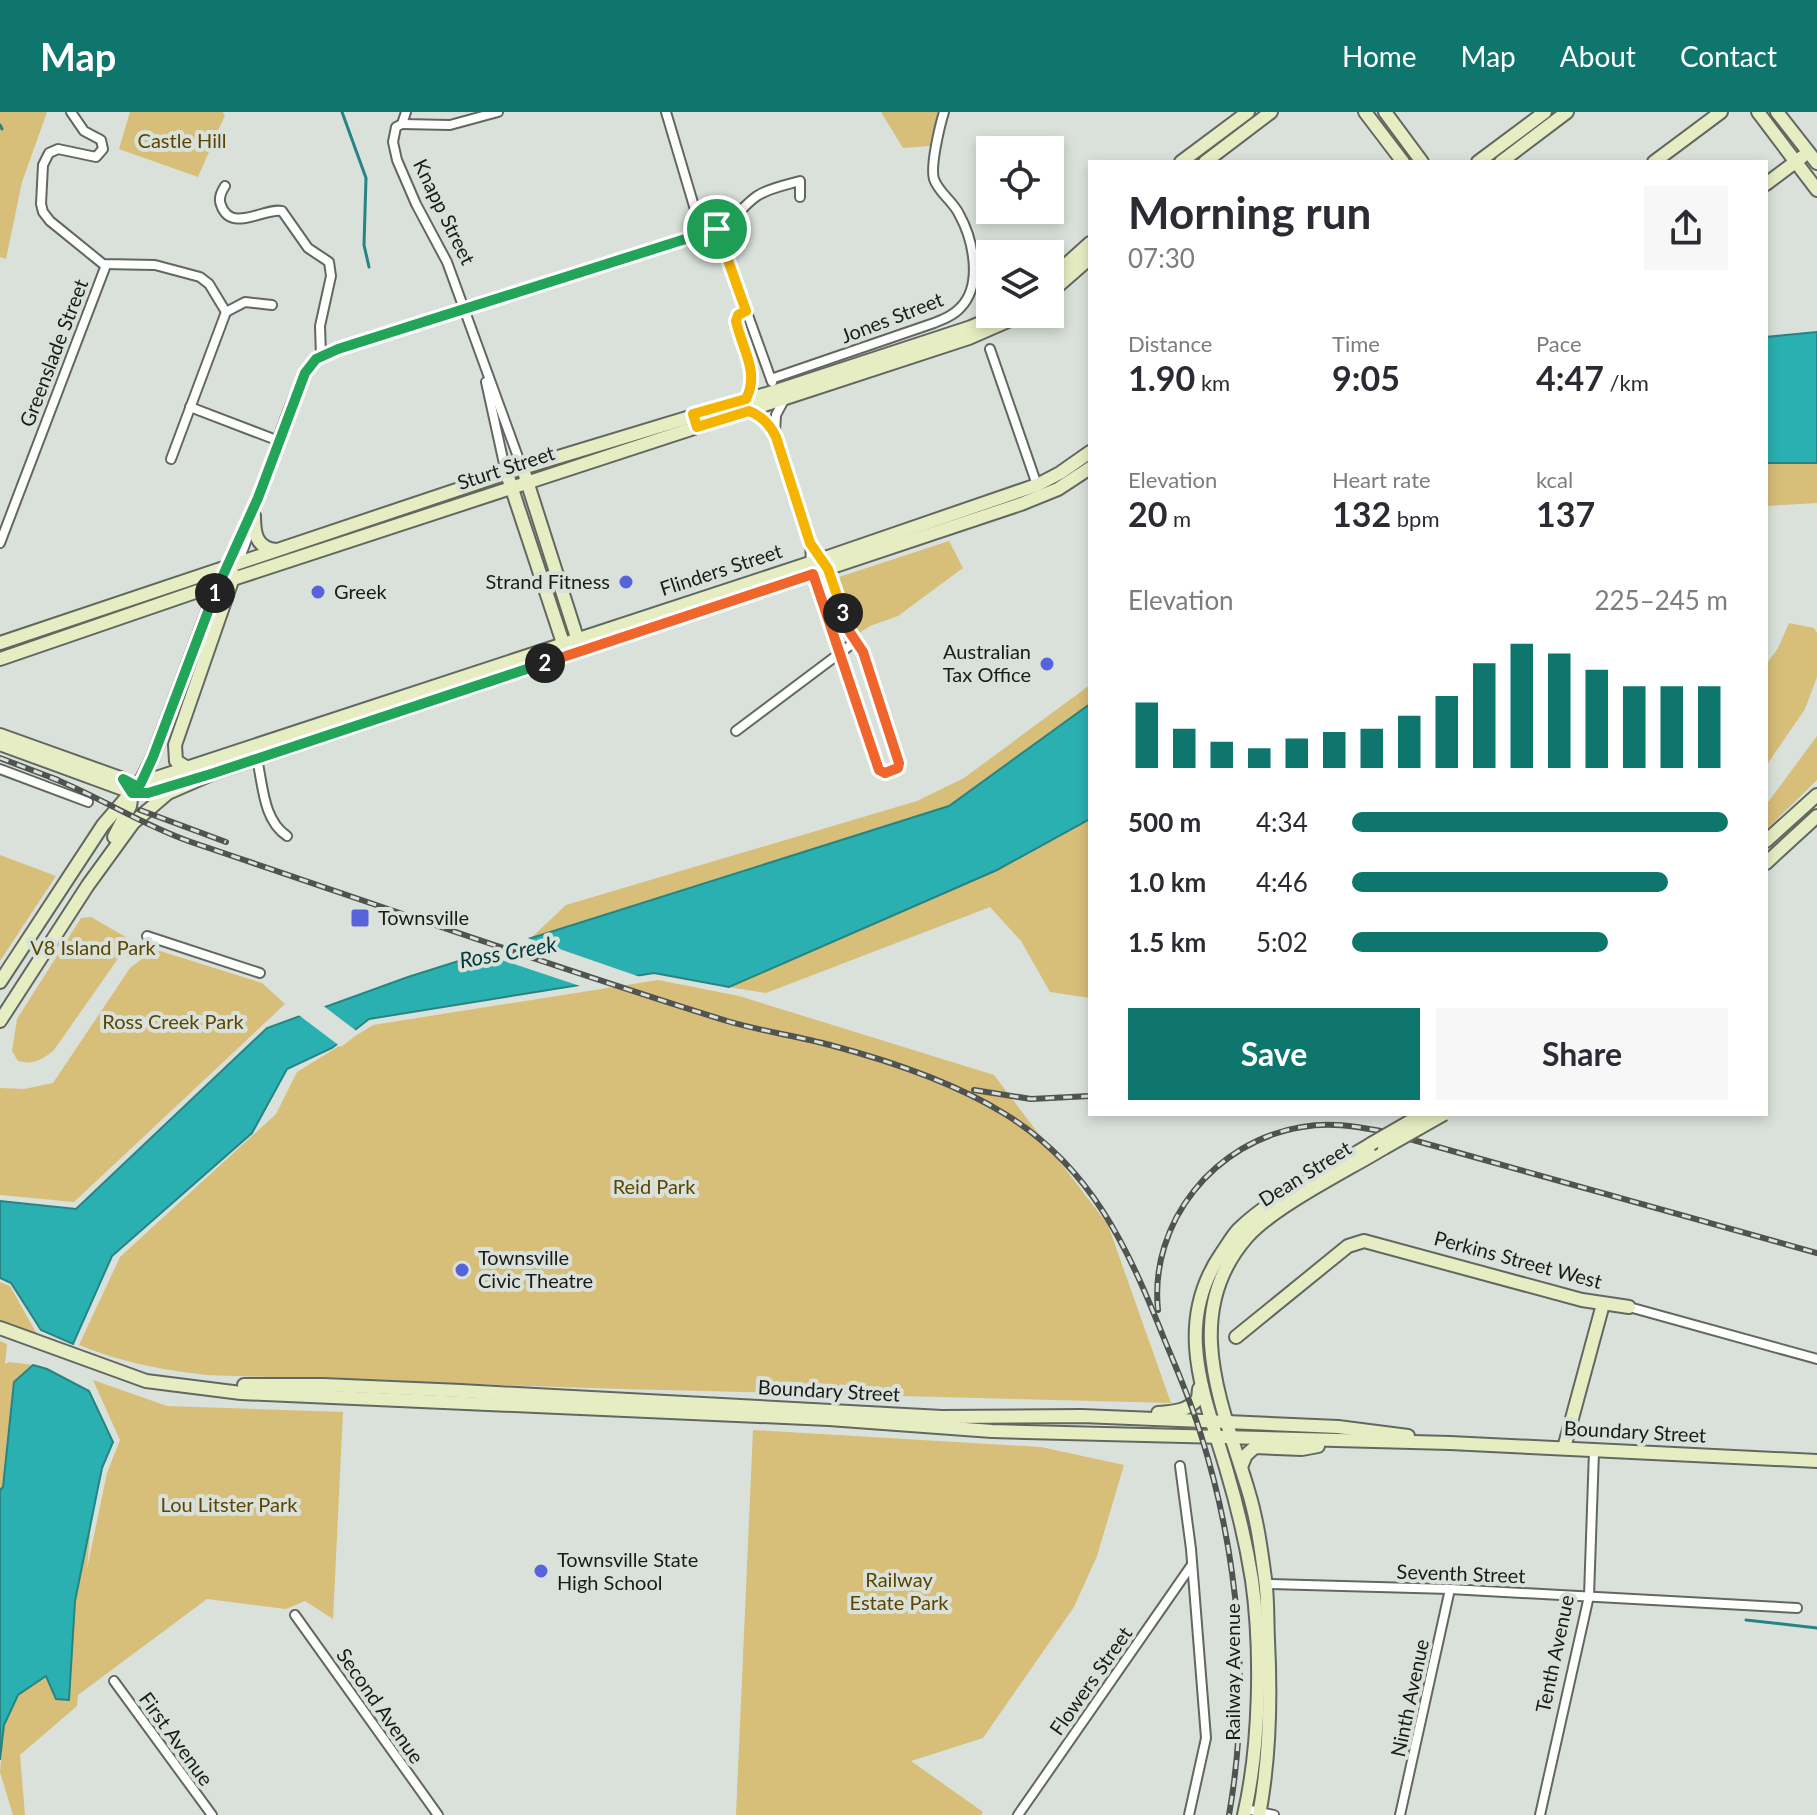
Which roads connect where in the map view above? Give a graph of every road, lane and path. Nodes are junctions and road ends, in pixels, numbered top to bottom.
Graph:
1 (71, 112) edge
2 (406, 112) edge
3 (498, 112) edge
4 (666, 112) edge
5 (944, 112) edge
6 (1248, 112) edge
7 (1271, 112) edge
8 (1365, 112) edge
9 (1385, 112) edge
10 (1545, 112) edge
11 (1567, 112) edge
12 (1721, 112) edge
13 (1758, 112) edge
14 (1777, 112) edge
15 (402, 124) junction
16 (1814, 154) edge
17 (1184, 160) edge
18 (1208, 160) edge
19 (1401, 160) edge
20 (1421, 160) edge
21 (1481, 160) edge
22 (1504, 160) edge
23 (1657, 160) edge
24 (1796, 162) junction
25 (1768, 183) edge
26 (225, 186) dead end
27 (1817, 190) edge
28 (800, 197) dead end
29 (717, 229) junction
30 (702, 233) junction
31 (1088, 245) edge
32 (1088, 260) edge
33 (106, 265) junction
34 (1064, 266) edge
35 (1064, 281) edge
36 (272, 305) dead end
37 (464, 309) junction
38 (746, 311) junction
39 (226, 312) junction
40 (976, 325) edge
41 (992, 328) edge
42 (990, 349) dead end
43 (321, 356) junction
44 (484, 366) junction
45 (752, 373) junction
46 (775, 385) junction
47 (748, 405) junction
48 (190, 407) junction
49 (695, 421) junction
50 (776, 437) junction
51 (511, 439) junction
52 (279, 441) junction
53 (499, 444) junction
54 (1088, 453) edge
55 (171, 459) dead end
56 (522, 468) junction
57 (1088, 469) edge
58 (1088, 469) edge
59 (506, 473) junction
60 (527, 482) junction
61 (1037, 485) junction
62 (511, 488) junction
63 (258, 498) junction
64 (537, 510) junction
65 (254, 516) junction
66 (521, 516) junction
67 (0, 543) edge
68 (276, 550) junction
69 (231, 565) junction
70 (818, 566) junction
71 (233, 579) junction
72 (218, 584) junction
73 (185, 595) junction
74 (204, 621) junction
75 (856, 641) junction
76 (0, 643) edge
77 (579, 644) junction
78 (565, 649) junction
79 (839, 652) junction
80 (0, 659) edge
81 (736, 731) dead end
82 (0, 735) edge
83 (0, 744) edge
84 (257, 759) junction
85 (186, 767) junction
86 (0, 769) edge
87 (214, 773) junction
88 (97, 779) junction
89 (135, 790) junction
90 (1817, 795) edge
91 (88, 802) dead end
92 (113, 812) junction
93 (1817, 816) edge
94 (287, 836) dead end
95 (1768, 839) edge
96 (1768, 861) edge
97 (88, 885) junction
98 (147, 936) dead end
99 (260, 973) dead end
100 (0, 982) edge
101 (0, 1021) edge
102 (1420, 1116) edge
103 (1440, 1116) edge
104 (1603, 1304) junction
105 (1629, 1307) joint
106 (0, 1328) edge
107 (1236, 1337) dead end
108 (1817, 1359) edge
109 (1199, 1378) junction
110 (205, 1389) junction
111 (1095, 1417) junction
112 (1210, 1422) junction
113 (1227, 1422) junction
114 (1215, 1437) junction
115 (1232, 1437) junction
116 (1345, 1441) junction
117 (1450, 1443) junction
118 (1564, 1448) junction
119 (1594, 1451) junction
120 (1817, 1461) edge
121 (1180, 1466) dead end
122 (1241, 1467) junction
123 (1191, 1566) junction
124 (1266, 1584) junction
125 (1450, 1589) junction
126 (1589, 1596) junction
127 (1797, 1608) dead end
128 (295, 1615) dead end
129 (114, 1681) dead end
130 (1245, 1812) edge
131 (1264, 1814) edge
132 (212, 1815) edge
133 (438, 1815) edge
134 (1018, 1815) edge
135 (1189, 1815) edge
136 (1400, 1815) edge
137 (1540, 1815) edge

1 - 33 street
2 - 15 street, Knapp Street
3 - 15 street
4 - 30 street
5 - 46 street, Jones Street
6 - 17 main road
7 - 18 main road
8 - 19 main road
9 - 20 main road
10 - 21 main road
11 - 22 main road
12 - 23 main road
13 - 24 main road
14 - 16 main road
15 - 37 street, Knapp Street
16 - 24 main road
24 - 25 main road
24 - 27 main road
26 - 43 street
28 - 29 street
29 - 30 street
29 - 38 street
30 - 37 street
31 - 34 main road
32 - 35 main road
33 - 39 street
33 - 67 street, Greenslade Street
36 - 39 street
37 - 43 street
37 - 44 street, Knapp Street
38 - 45 street
38 - 46 street
39 - 48 street
40 - 46 main road, Sturt Street
41 - 46 main road, Sturt Street
42 - 61 street
43 - 52 street
44 - 51 street, Knapp Street
44 - 53 street, Knapp Street
45 - 46 street
45 - 47 street
46 - 47 main road, Sturt Street
46 - 50 street
47 - 49 main road, Sturt Street
47 - 50 street
48 - 52 street
48 - 55 street
49 - 56 main road, Sturt Street
49 - 60 main road, Sturt Street
50 - 70 street
51 - 53 street
51 - 56 street, Knapp Street
52 - 63 street
53 - 59 street, Knapp Street
54 - 61 main road, Flinders Street
56 - 59 main road, Sturt Street
56 - 60 main road
57 - 61 main road
58 - 70 main road, Flinders Street
59 - 62 main road
59 - 68 main road, Sturt Street
60 - 62 main road, Sturt Street
60 - 64 main road
61 - 70 main road, Flinders Street
62 - 66 main road
62 - 71 main road, Sturt Street
63 - 65 street
63 - 69 street
64 - 66 main road
64 - 77 main road
65 - 68 main road
65 - 69 street
66 - 78 main road
68 - 69 main road, Sturt Street
69 - 71 main road
69 - 72 main road
69 - 76 main road, Sturt Street
70 - 75 street
70 - 77 main road, Flinders Street
70 - 79 street
71 - 72 main road, Sturt Street
71 - 85 main road
72 - 73 main road, Sturt Street
72 - 74 main road
73 - 74 main road
73 - 80 main road, Sturt Street
74 - 89 main road
75 - 79 street
75 - 79 street
77 - 78 main road, Flinders Street
78 - 84 main road, Flinders Street
78 - 85 main road, Flinders Street
79 - 81 street
82 - 89 main road
83 - 88 main road
84 - 87 main road, Flinders Street
84 - 94 street
85 - 89 main road, Flinders Street
86 - 91 street
87 - 89 main road
87 - 97 main road, Flinders Street
88 - 89 main road
88 - 92 main road
89 - 92 main road
89 - 97 main road
90 - 95 main road
92 - 100 main road
93 - 96 main road
97 - 101 main road
98 - 99 street
102 - 109 main road, Dean Street, bridge
103 - 113 main road, Dean Street, bridge
104 - 105 main road, Perkins Street West
104 - 107 main road, Perkins Street West
104 - 118 main road
105 - 108 street, Perkins Street West
106 - 110 main road, Boundary Street
109 - 111 main road
109 - 112 main road, Dean Street
110 - 111 main road, Boundary Street
110 - 114 main road, Boundary Street
111 - 112 main road, Boundary Street
112 - 113 main road, Boundary Street
112 - 114 main road, Dean Street
113 - 115 main road, Dean Street
113 - 117 main road, Boundary Street
114 - 115 main road, Boundary Street
114 - 130 main road, Railway Avenue
115 - 116 main road, Boundary Street
115 - 122 main road, Railway Avenue
116 - 117 main road, Boundary Street
116 - 122 main road
117 - 118 main road, Boundary Street
118 - 119 main road, Boundary Street
119 - 120 main road, Boundary Street
119 - 126 street, Tenth Avenue
121 - 123 street, Railway Avenue
122 - 124 main road, Railway Avenue
123 - 134 street, Flowers Street
123 - 135 street, Railway Avenue
124 - 125 street, Seventh Street
124 - 131 main road, Railway Avenue
125 - 126 street, Seventh Street
125 - 136 street, Ninth Avenue
126 - 127 street, Seventh Street
126 - 137 street, Tenth Avenue
128 - 133 street, Second Avenue
129 - 132 street, First Avenue
130 - 131 street

